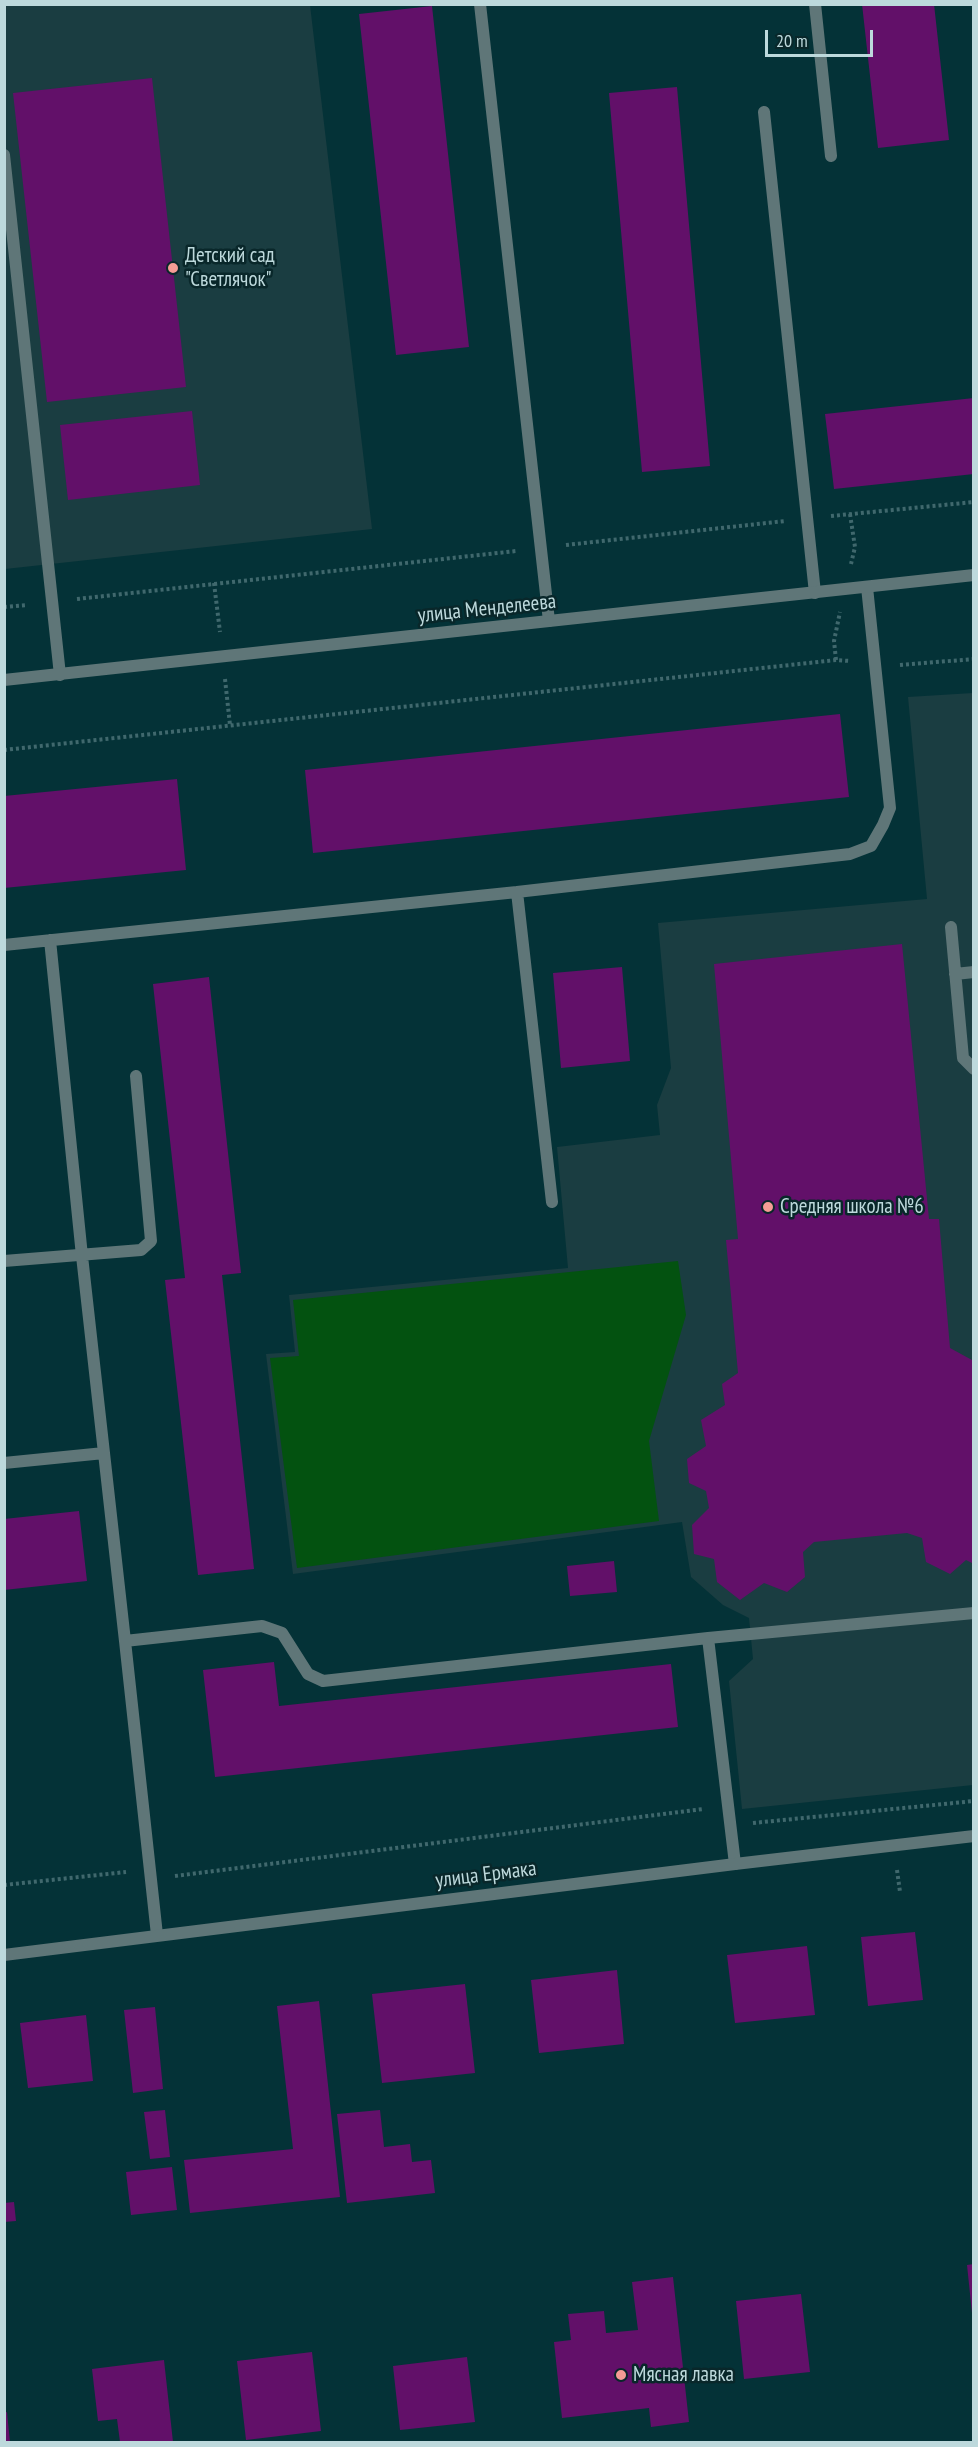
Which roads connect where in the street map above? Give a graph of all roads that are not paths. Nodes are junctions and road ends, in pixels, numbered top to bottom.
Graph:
1 (480, 4) edge
2 (815, 4) edge
3 (764, 112) dead end
4 (4, 155) edge
5 (831, 156) dead end
6 (974, 575) edge
7 (867, 587) junction
8 (815, 592) junction
9 (549, 621) junction
10 (60, 675) junction
11 (4, 680) edge
12 (517, 892) junction
13 (951, 927) dead end
14 (50, 940) junction
15 (4, 945) edge
16 (974, 972) edge
17 (955, 974) junction
18 (974, 1069) edge
19 (136, 1076) dead end
20 (552, 1202) dead end
21 (82, 1256) junction
22 (4, 1261) edge
23 (105, 1453) junction
24 (4, 1463) edge
25 (974, 1613) edge
26 (708, 1638) junction
27 (125, 1641) junction
28 (974, 1836) edge
29 (735, 1864) junction
30 (157, 1935) junction
31 (4, 1955) edge

1 - 9 street
2 - 5 street
3 - 8 street
4 - 10 street
6 - 7 street, улица Менделеева
7 - 8 street, улица Менделеева
7 - 12 street
8 - 9 street, улица Менделеева
9 - 10 street, улица Менделеева
10 - 11 street, улица Менделеева
12 - 14 street
12 - 20 street
13 - 17 street
14 - 15 street
14 - 21 street
16 - 17 street
17 - 18 street
19 - 21 street
21 - 22 street
21 - 23 street
23 - 24 street
23 - 27 street
25 - 26 street
26 - 27 street
26 - 29 street
27 - 30 street
28 - 29 street, улица Ермака
29 - 30 street, улица Ермака
30 - 31 street, улица Ермака

